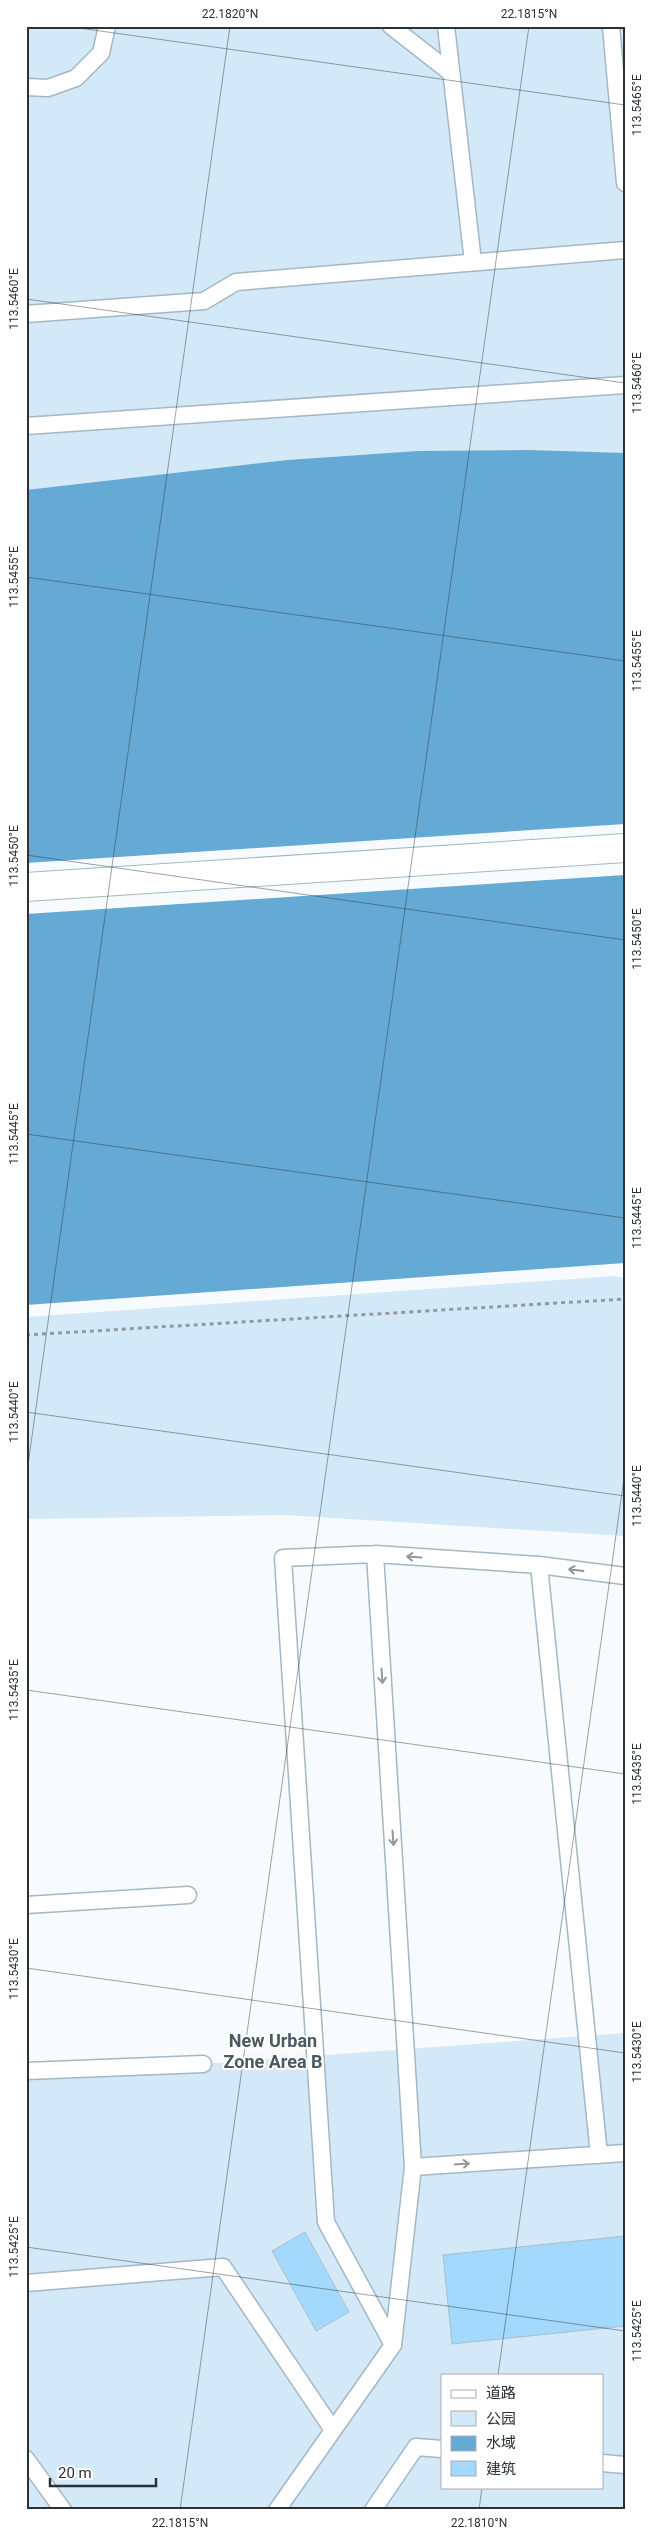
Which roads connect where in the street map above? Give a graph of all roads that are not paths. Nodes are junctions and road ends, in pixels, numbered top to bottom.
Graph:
1 (107, 26) edge
2 (391, 26) edge
3 (446, 26) edge
4 (611, 26) edge
5 (451, 73) junction
6 (26, 87) edge
7 (625, 183) edge
8 (625, 250) edge
9 (473, 262) junction
10 (26, 314) edge
11 (625, 385) edge
12 (26, 426) edge
13 (625, 848) edge
14 (26, 887) edge
15 (375, 1554) junction
16 (539, 1565) junction
17 (625, 1576) edge
18 (188, 1895) dead end
19 (26, 1905) edge
20 (203, 2064) dead end
21 (26, 2071) edge
22 (625, 2153) edge
23 (599, 2155) junction
24 (414, 2167) junction
25 (26, 2283) edge
26 (393, 2345) junction
27 (333, 2430) junction
28 (441, 2449) edge
29 (26, 2459) edge
30 (604, 2463) edge
31 (625, 2465) edge
32 (63, 2510) edge
33 (277, 2510) edge
34 (373, 2510) edge

1 - 6 lane
2 - 5 lane
3 - 5 lane
4 - 7 lane
5 - 9 lane
8 - 9 lane
9 - 10 lane
11 - 12 lane
13 - 14 main road
16 -> 15 lane
15 -> 24 lane
15 - 26 lane
17 -> 16 lane
16 - 23 lane
18 - 19 lane
20 - 21 lane
22 - 23 lane
24 -> 23 lane
24 - 26 lane
25 - 27 lane
26 - 27 lane
27 - 33 lane
28 - 34 lane
29 - 32 lane
30 - 31 lane

